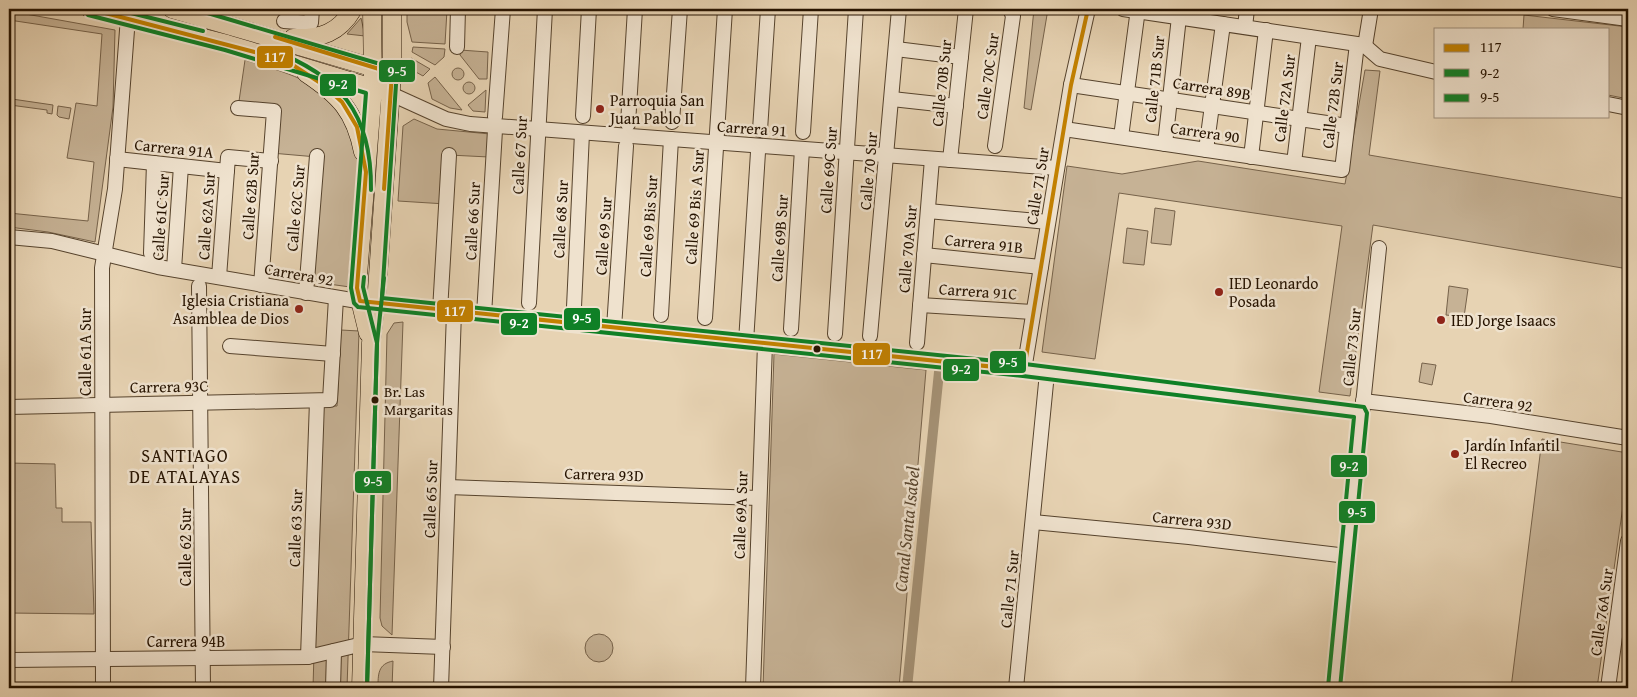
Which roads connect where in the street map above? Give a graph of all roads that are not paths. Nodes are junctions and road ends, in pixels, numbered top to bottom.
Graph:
1 (90, 9) edge
2 (172, 9) edge
3 (312, 9) edge
4 (353, 9) edge
5 (372, 9) edge
6 (392, 9) edge
7 (458, 9) edge
8 (503, 9) edge
9 (545, 9) edge
10 (589, 9) edge
11 (635, 9) edge
12 (680, 9) edge
13 (725, 9) edge
14 (768, 9) edge
15 (811, 9) edge
16 (856, 9) edge
17 (899, 9) edge
18 (966, 9) edge
19 (1088, 9) edge
20 (1123, 9) edge
21 (1247, 9) edge
22 (1371, 9) edge
23 (1553, 9) edge
24 (1011, 10) edge
25 (1138, 10) edge
26 (128, 17) junction
27 (1178, 17) junction
28 (1628, 19) edge
29 (284, 21) dead end
30 (1223, 24) junction
31 (1245, 27) junction
32 (1266, 30) junction
33 (1309, 37) junction
34 (275, 38) junction
35 (1361, 45) junction
36 (457, 46) dead end
37 (896, 49) junction
38 (961, 57) junction
39 (285, 60) junction
40 (374, 67) junction
41 (1434, 72) edge
42 (392, 73) junction
43 (1071, 85) junction
44 (373, 88) junction
45 (1127, 93) junction
46 (391, 94) junction
47 (892, 99) junction
48 (1170, 100) junction
49 (1610, 104) edge
50 (956, 106) junction
51 (1212, 106) junction
52 (238, 108) dead end
53 (1628, 108) edge
54 (1256, 113) junction
55 (583, 116) dead end
56 (1299, 119) junction
57 (672, 122) dead end
58 (628, 124) dead end
59 (1347, 126) junction
60 (1064, 129) junction
61 (538, 130) junction
62 (760, 130) dead end
63 (803, 132) dead end
64 (582, 133) junction
65 (1121, 137) junction
66 (671, 139) junction
67 (716, 143) junction
68 (1165, 144) junction
69 (626, 146) dead end
70 (996, 146) dead end
71 (802, 149) junction
72 (1206, 150) junction
73 (758, 152) dead end
74 (847, 152) junction
75 (448, 155) dead end
76 (317, 156) dead end
77 (888, 156) junction
78 (1251, 157) junction
79 (117, 159) junction
80 (932, 159) junction
81 (950, 160) junction
82 (270, 161) junction
83 (154, 163) junction
84 (1294, 163) junction
85 (228, 164) junction
86 (181, 166) junction
87 (1057, 168) junction
88 (1342, 170) joint
89 (366, 172) junction
90 (928, 211) junction
91 (1048, 222) junction
92 (9, 236) edge
93 (1379, 248) dead end
94 (151, 253) dead end
95 (104, 254) junction
96 (924, 255) junction
97 (1041, 266) junction
98 (174, 270) junction
99 (220, 277) junction
100 (261, 285) junction
101 (199, 286) dead end
102 (306, 293) junction
103 (336, 298) junction
104 (368, 303) junction
105 (529, 303) dead end
106 (920, 305) junction
107 (574, 307) dead end
108 (447, 311) junction
109 (1033, 312) junction
110 (660, 314) dead end
111 (484, 315) junction
112 (704, 318) dead end
113 (614, 328) junction
114 (791, 329) dead end
115 (835, 334) dead end
116 (870, 336) dead end
117 (746, 342) junction
118 (917, 343) dead end
119 (764, 344) junction
120 (230, 346) dead end
121 (333, 354) junction
122 (1024, 370) junction
123 (1047, 373) junction
124 (324, 400) junction
125 (201, 403) junction
126 (102, 405) junction
127 (9, 407) edge
128 (1362, 407) junction
129 (1628, 438) edge
130 (448, 487) junction
131 (758, 498) junction
132 (1033, 522) junction
133 (1628, 541) edge
134 (1347, 556) junction
135 (362, 644) junction
136 (443, 647) junction
137 (334, 651) junction
138 (308, 657) junction
139 (203, 658) junction
140 (102, 659) junction
141 (9, 660) edge
142 (103, 688) edge
143 (203, 688) edge
144 (333, 688) edge
145 (361, 688) edge
146 (441, 688) edge
147 (753, 688) edge
148 (1016, 688) edge
149 (1334, 688) edge
150 (1608, 688) edge

1 - 26 main road
2 - 34 main road
3 - 29 street
4 - 34 main road
5 - 40 main road
6 - 42 main road
7 - 36 street
8 - 111 street, Calle 66 Sur
9 - 61 street, Calle 67 Sur
10 - 55 street
11 - 58 street
12 - 57 street
13 - 67 street, Calle 69 Bis A Sur
14 - 62 street
15 - 63 street
16 - 74 street, Calle 69C Sur
17 - 37 street, Calle 70 Sur
18 - 38 street, Calle 70B Sur
19 - 43 street, Calle 71 Sur
20 - 25 street
21 - 31 street
22 - 35 street, Calle 72B Sur
23 - 28 street
24 - 70 street, Calle 70C Sur
25 - 27 street
25 - 45 street
26 - 39 main road
26 - 79 street, Calle 61A Sur
27 - 30 street
27 - 48 street, Calle 71B Sur
30 - 31 street
30 - 51 street
31 - 32 street
32 - 33 street
32 - 54 street
33 - 35 street
33 - 56 street, Calle 72A Sur
34 - 40 main road
35 - 41 street
35 - 59 street, Calle 72B Sur
37 - 38 street
37 - 47 street, Calle 70 Sur
38 - 50 street, Calle 70B Sur
39 - 44 main road
39 - 89 main road
40 - 42 main road
40 - 44 main road
42 - 46 main road
43 - 45 street, Carrera 89B
43 - 60 street, Calle 71 Sur
44 - 46 main road
44 - 89 main road
45 - 48 street, Carrera 89B
45 - 65 street
46 - 61 street, Carrera 91
46 - 104 main road
47 - 50 street
47 - 77 street, Calle 70 Sur
48 - 51 street, Carrera 89B
48 - 68 street, Calle 71B Sur
49 - 53 street
50 - 81 street, Calle 70B Sur
51 - 54 street, Carrera 89B
51 - 72 street
52 - 82 street, Calle 62B Sur
54 - 56 street, Carrera 89B
54 - 78 street
56 - 59 street, Carrera 89B
56 - 84 street, Calle 72A Sur
59 - 88 street, Calle 72B Sur
60 - 65 street, Carrera 90
60 - 87 street, Calle 71 Sur
61 - 64 street, Carrera 91
61 - 105 street, Calle 67 Sur
64 - 66 street, Carrera 91
64 - 107 street, Calle 68 Sur
65 - 68 street, Carrera 90
66 - 67 street, Carrera 91
66 - 110 street, Calle 69 Bis Sur
67 - 71 street, Carrera 91
67 - 112 street, Calle 69 Bis A Sur
68 - 72 street, Carrera 90
69 - 113 street, Calle 69 Sur
71 - 74 street, Carrera 91
71 - 114 street, Calle 69B Sur
72 - 78 street, Carrera 90
73 - 117 street
74 - 77 street, Carrera 91
74 - 115 street, Calle 69C Sur
75 - 108 street, Calle 65 Sur
76 - 102 street, Calle 62C Sur
77 - 80 street, Carrera 91
77 - 116 street, Calle 70 Sur
78 - 84 street, Carrera 90
79 - 83 street, Carrera 91A
79 - 95 street, Calle 61A Sur
80 - 81 street, Carrera 91
80 - 90 street, Calle 70A Sur
81 - 87 street, Carrera 91
82 - 85 street, Carrera 91A
82 - 100 street, Calle 62B Sur
83 - 86 street, Carrera 91A
83 - 94 street
84 - 88 street, Carrera 90
85 - 86 street, Carrera 91A
85 - 99 street, Calle 62A Sur
86 - 98 street, Calle 61C Sur
87 - 91 street, Calle 71 Sur
89 - 104 main road
90 - 91 street
90 - 96 street, Calle 70A Sur
91 - 97 street, Calle 71 Sur
92 - 95 street, Carrera 92
93 - 128 street, Calle 73 Sur
95 - 98 street, Carrera 92
95 - 126 street, Calle 61A Sur
96 - 97 street, Carrera 91B
96 - 106 street, Calle 70A Sur
97 - 109 street, Calle 71 Sur
98 - 99 street, Carrera 92
99 - 100 street, Carrera 92
100 - 102 street, Carrera 92
101 - 125 street, Calle 62 Sur
102 - 103 street, Carrera 92
103 - 104 street, Carrera 92
103 - 121 street, Calle 63 Sur
104 - 108 street, Carrera 92
104 - 135 main road
106 - 109 street, Carrera 91C
106 - 118 street, Calle 70A Sur
108 - 111 street, Carrera 92
108 - 130 street, Calle 65 Sur
109 - 122 street, Calle 71 Sur
111 - 113 street, Carrera 92
113 - 117 street, Carrera 92
117 - 119 street, Carrera 92
119 - 122 street, Carrera 92
119 - 131 street, Calle 69A Sur
120 - 121 street
121 - 124 street, Calle 63 Sur
122 - 123 street, Carrera 92
123 - 128 street, Carrera 92
123 - 132 street, Calle 71 Sur
124 - 125 street, Carrera 93C
124 - 138 street, Calle 63 Sur
125 - 126 street, Carrera 93C
125 - 139 street, Calle 62 Sur
126 - 127 street, Carrera 93C
126 - 140 street, Calle 61A Sur
128 - 129 street, Carrera 92
128 - 134 street, Calle 73 Sur
130 - 131 street, Carrera 93D
130 - 136 street, Calle 65 Sur
131 - 147 street, Calle 69A Sur
132 - 134 street, Carrera 93D
132 - 148 street, Calle 71 Sur
133 - 150 street, Calle 76A Sur
134 - 149 street, Calle 73 Sur
135 - 136 street, Carrera 94B
135 - 137 street, Carrera 94B
135 - 145 main road
136 - 146 street, Calle 65 Sur
137 - 138 street, Carrera 94B
137 - 144 street
138 - 139 street, Carrera 94B
139 - 140 street, Carrera 94B
139 - 143 street, Calle 62 Sur
140 - 141 street, Carrera 94B
140 - 142 street, Calle 61A Sur

